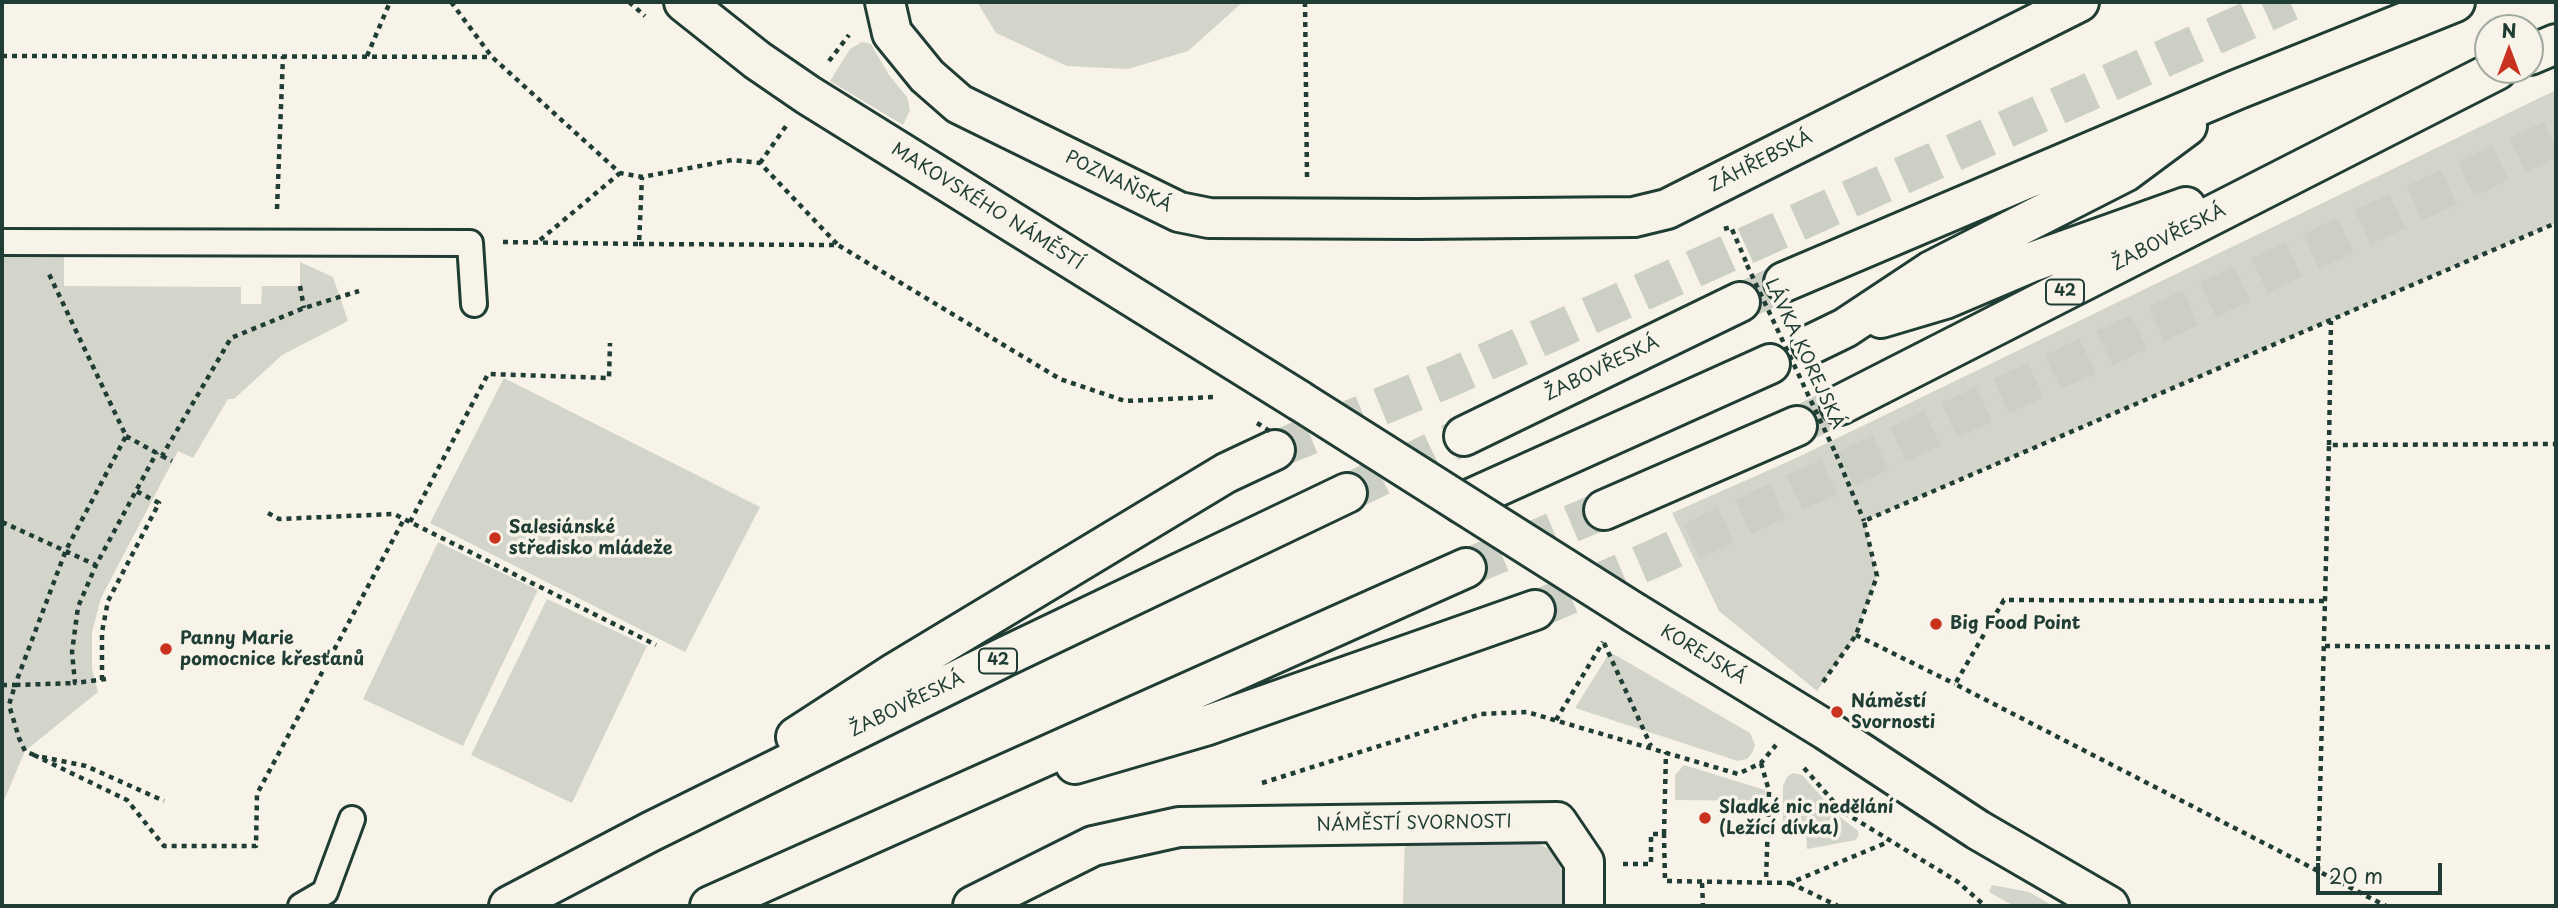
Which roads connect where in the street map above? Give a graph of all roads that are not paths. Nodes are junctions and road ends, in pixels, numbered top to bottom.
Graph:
1 (684, 2) edge
2 (885, 2) edge
3 (2079, 2) edge
4 (2455, 2) edge
5 (2474, 82) edge
6 (2236, 90) junction
7 (2289, 176) junction
8 (1417, 219) joint
9 (2, 242) edge
10 (1784, 282) tunnel mouth
11 (1740, 302) tunnel mouth
12 (474, 304) dead end
13 (1770, 365) dead end
14 (1300, 401) joint
15 (1840, 405) tunnel mouth
16 (1797, 426) tunnel mouth
17 (1464, 436) tunnel mouth
18 (1275, 450) tunnel mouth
19 (1348, 494) tunnel mouth
20 (1461, 503) junction
21 (1604, 510) tunnel mouth
22 (1466, 568) tunnel mouth
23 (1535, 610) tunnel mouth
24 (928, 807) junction
25 (352, 819) dead end
26 (650, 832) junction
27 (301, 906) edge
28 (509, 906) edge
29 (710, 906) edge
30 (973, 906) edge
31 (1584, 906) edge
32 (2109, 906) edge

1 - 14 main road, MAKOVSKÉHO NÁMĚSTÍ
2 - 8 main road, POZNAŇSKÁ
3 - 8 main road, ZÁHŘEBSKÁ
4 - 6 main road, 42
5 - 7 main road, ŽABOVŘESKÁ / 42
6 - 7 main road, 42
6 - 10 main road, 42
7 - 15 main road, ŽABOVŘESKÁ / 42
9 - 12 lane
11 - 17 main road, ŽABOVŘESKÁ
13 - 20 main road
14 - 20 main road, KOREJSKÁ, bridge
16 - 21 main road
18 - 26 main road, 42
19 - 26 main road, ŽABOVŘESKÁ / 42
20 - 32 main road, KOREJSKÁ, bridge
22 - 24 main road
23 - 24 main road
24 - 29 main road
25 - 27 lane
26 - 28 main road, ŽABOVŘESKÁ / 42
30 - 31 main road, NÁMĚSTÍ SVORNOSTI

